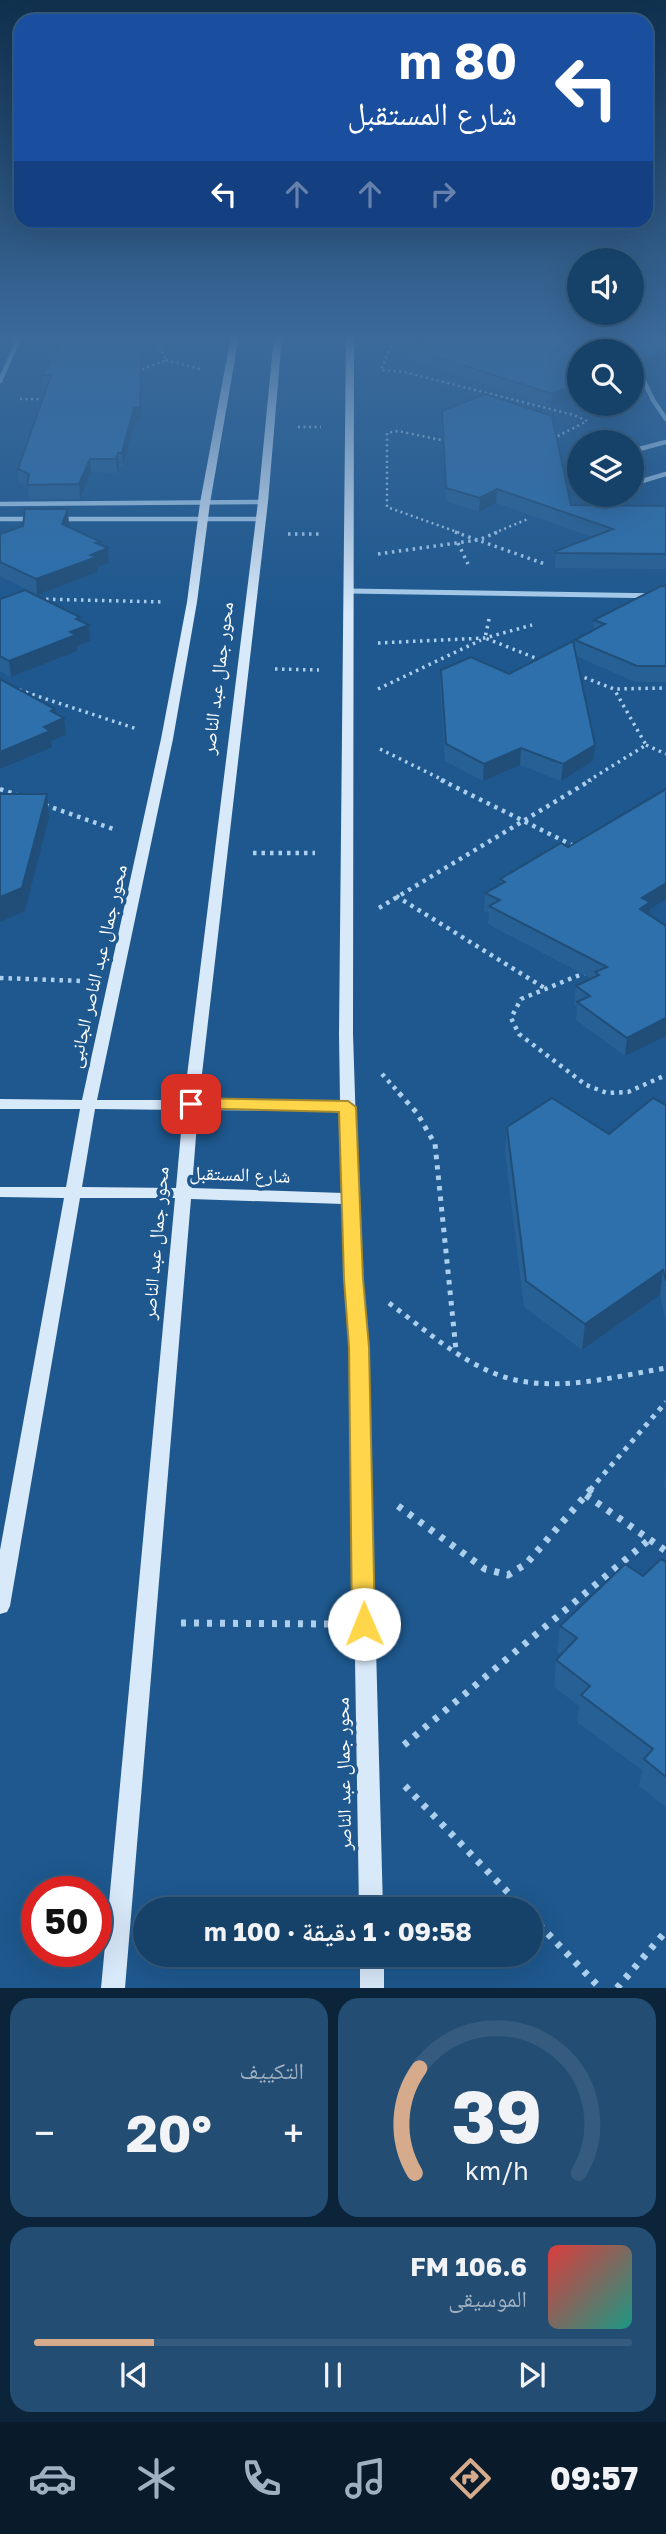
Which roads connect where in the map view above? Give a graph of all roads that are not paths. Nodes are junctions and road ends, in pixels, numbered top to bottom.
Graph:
1 (218, 429) edge
2 (270, 429) edge
3 (350, 429) edge
4 (666, 442) edge
5 (644, 448) edge
6 (666, 474) edge
7 (644, 482) edge
8 (262, 502) junction
9 (205, 503) junction
10 (0, 505) edge
11 (0, 519) edge
12 (41, 519) edge
13 (54, 519) edge
14 (204, 519) junction
15 (259, 526) junction
16 (349, 591) junction
17 (666, 596) edge
18 (0, 1104) edge
19 (191, 1104) junction
20 (88, 1105) junction
21 (348, 1107) junction
22 (0, 1192) edge
23 (73, 1192) junction
24 (185, 1193) junction
25 (352, 1199) junction
26 (0, 1606) edge
27 (371, 1897) edge
28 (372, 1967) edge
29 (113, 1988) edge
30 (372, 1988) edge

1 - 9 main road, محور جمال عبد الناصر الجانبى
2 - 8 main road, محور جمال عبد الناصر
3 - 16 main road, محور جمال عبد الناصر
4 - 5 street
6 - 7 street
8 - 9 street
8 - 15 main road, محور جمال عبد الناصر
9 - 10 street
9 - 14 main road, محور جمال عبد الناصر الجانبى
11 - 12 street
13 - 14 street
14 - 15 street
14 - 20 main road, محور جمال عبد الناصر الجانبى
15 - 19 main road, محور جمال عبد الناصر
16 - 17 street
16 - 21 main road, محور جمال عبد الناصر
18 - 20 main road
19 - 20 main road
19 - 21 main road
19 - 24 main road, محور جمال عبد الناصر
20 - 23 main road, محور جمال عبد الناصر الجانبى
21 - 25 main road, محور جمال عبد الناصر
22 - 23 main road, شارع المستقبل
23 - 24 main road, شارع المستقبل
23 - 26 main road, محور جمال عبد الناصر الجانبى
24 - 25 main road, شارع المستقبل
24 - 29 main road, محور جمال عبد الناصر
25 - 27 main road, محور جمال عبد الناصر
28 - 30 main road

